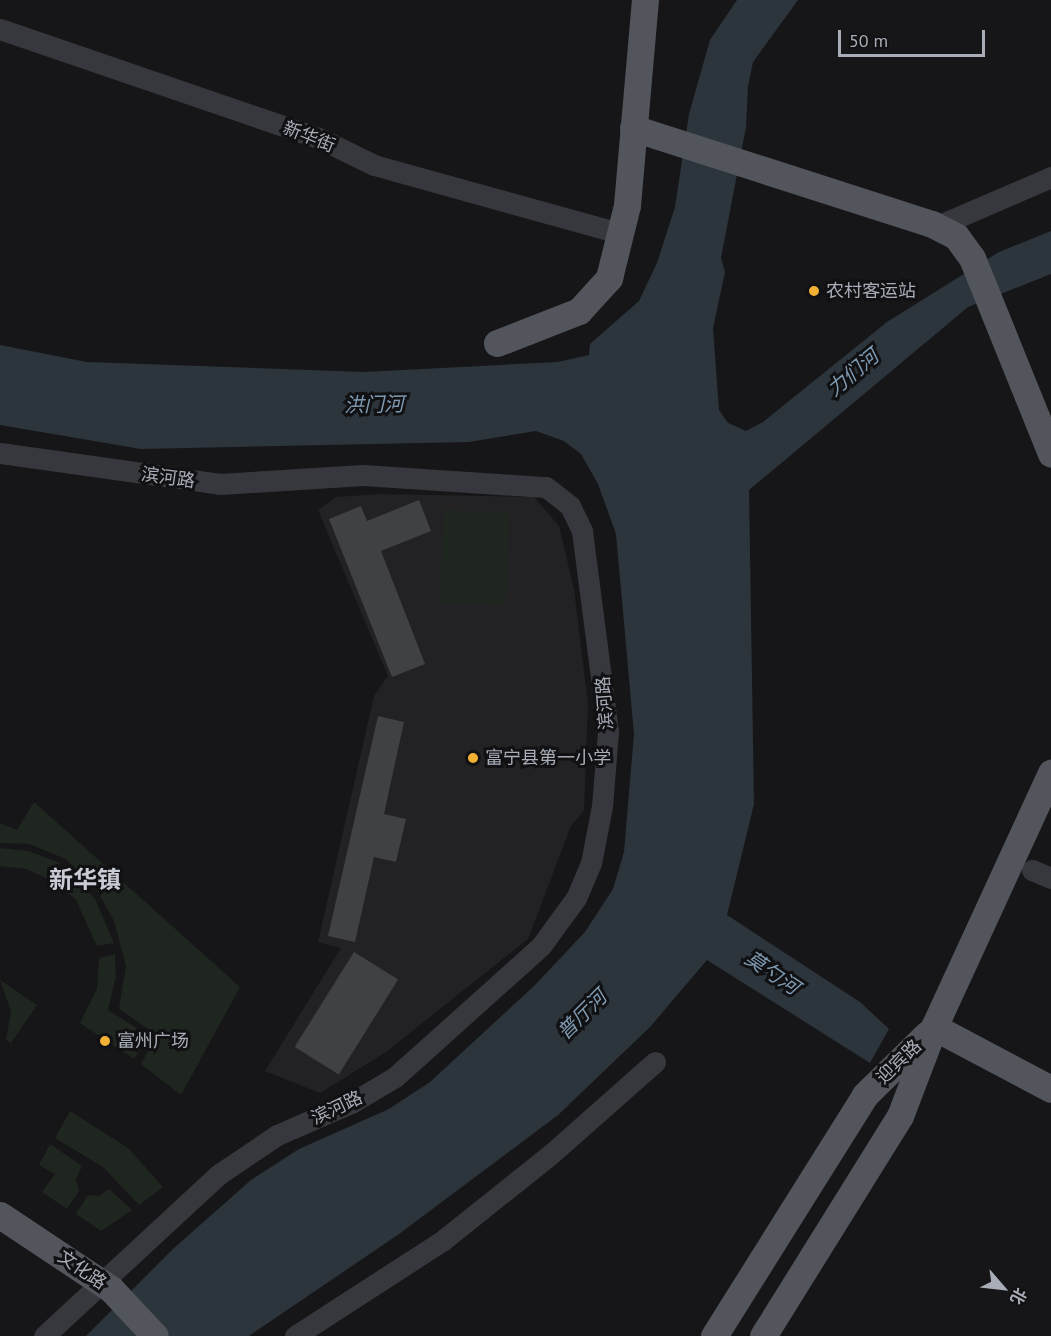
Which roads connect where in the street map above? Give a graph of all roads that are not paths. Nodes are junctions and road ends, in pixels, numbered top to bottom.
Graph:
1 (645, 0) edge
2 (0, 29) edge
3 (633, 128) junction
4 (1051, 177) edge
5 (942, 224) dead end
6 (622, 234) junction
7 (497, 343) dead end
8 (0, 453) edge
9 (1051, 454) edge
10 (1051, 773) edge
11 (934, 1027) junction
12 (655, 1062) dead end
13 (1051, 1089) edge
14 (0, 1215) edge
15 (100, 1281) junction
16 (44, 1336) edge
17 (154, 1336) edge
18 (295, 1336) edge
19 (714, 1336) edge
20 (763, 1336) edge

1 - 3 main road
2 - 6 street, 新华街
3 - 6 main road
3 - 9 main road
4 - 5 street
6 - 7 main road
8 - 15 street, 滨河路
10 - 11 main road
11 - 13 main road
11 - 19 main road, 迎宾路
11 - 20 main road, 迎宾路
12 - 18 street
14 - 15 main road, 文化路
15 - 16 street, 滨河路
15 - 17 main road, 文化路

